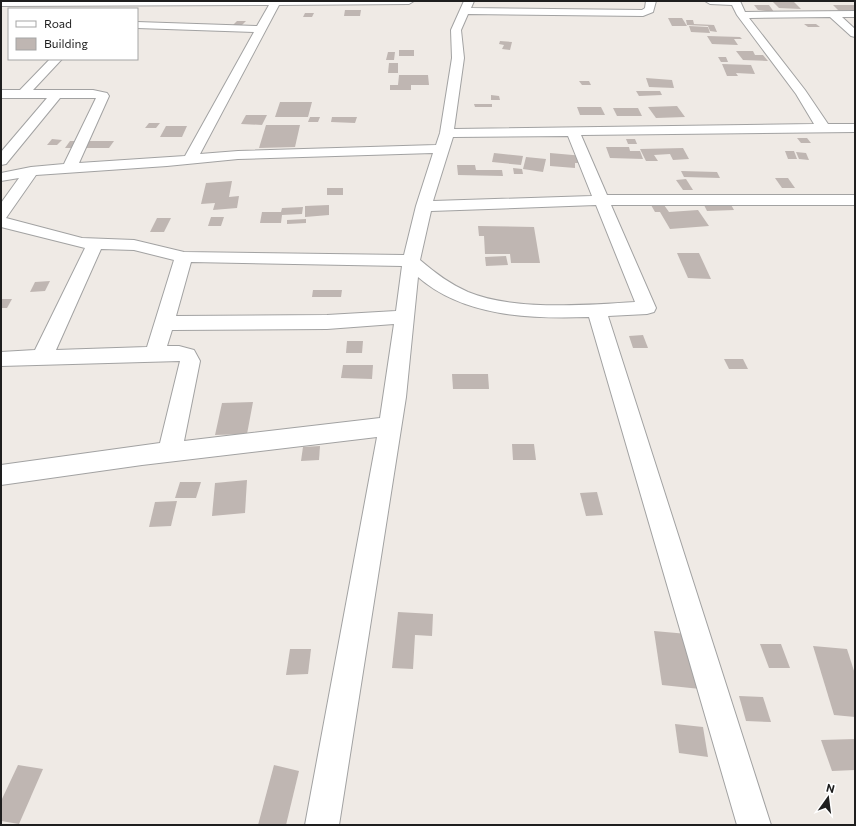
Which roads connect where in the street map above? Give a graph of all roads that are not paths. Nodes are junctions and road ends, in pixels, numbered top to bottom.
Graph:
1 (362, 1) edge
2 (409, 1) edge
3 (651, 1) edge
4 (710, 1) edge
5 (254, 2) edge
6 (275, 2) junction
7 (735, 2) edge
8 (1, 3) edge
9 (108, 4) edge
10 (805, 5) dead end
11 (467, 6) edge
12 (816, 14) junction
13 (832, 14) junction
14 (855, 14) edge
15 (742, 15) junction
16 (138, 25) edge
17 (260, 29) junction
18 (855, 34) edge
19 (55, 60) edge
20 (1, 94) edge
21 (23, 94) junction
22 (57, 94) junction
23 (855, 128) edge
24 (824, 129) junction
25 (573, 132) junction
26 (444, 141) junction
27 (190, 160) junction
28 (1, 161) edge
29 (70, 168) junction
30 (31, 171) junction
31 (1, 178) edge
32 (602, 200) junction
33 (855, 200) edge
34 (424, 206) junction
35 (1, 215) edge
36 (1, 222) edge
37 (95, 244) junction
38 (184, 257) junction
39 (411, 261) junction
40 (596, 310) junction
41 (405, 317) junction
42 (165, 323) junction
43 (155, 354) junction
44 (42, 358) junction
45 (1, 359) edge
46 (390, 426) junction
47 (170, 452) junction
48 (1, 475) edge
49 (322, 825) edge
50 (754, 825) edge

1 - 2 street
1 - 6 street
3 - 11 street
4 - 7 street
5 - 6 street
5 - 9 street
6 - 17 street
7 - 15 street
8 - 9 street
10 - 12 street
11 - 26 street
12 - 13 street
12 - 15 street
13 - 14 street
13 - 18 street
15 - 24 street
16 - 17 street
17 - 27 street
19 - 21 street
20 - 21 street
21 - 22 street
22 - 28 street
22 - 29 street
23 - 24 street
24 - 25 street
25 - 26 street
25 - 32 street
26 - 27 street
26 - 34 street
27 - 29 street
29 - 30 street
30 - 31 street
30 - 35 street
32 - 33 street
32 - 34 street
32 - 40 street
34 - 39 street
36 - 37 street
37 - 38 street
37 - 44 street
38 - 39 street
38 - 42 street
39 - 40 street
39 - 41 street
40 - 50 street
41 - 42 street
41 - 46 street
42 - 43 street
43 - 44 street
43 - 47 street
44 - 45 street
46 - 47 street
46 - 49 street
47 - 48 street

